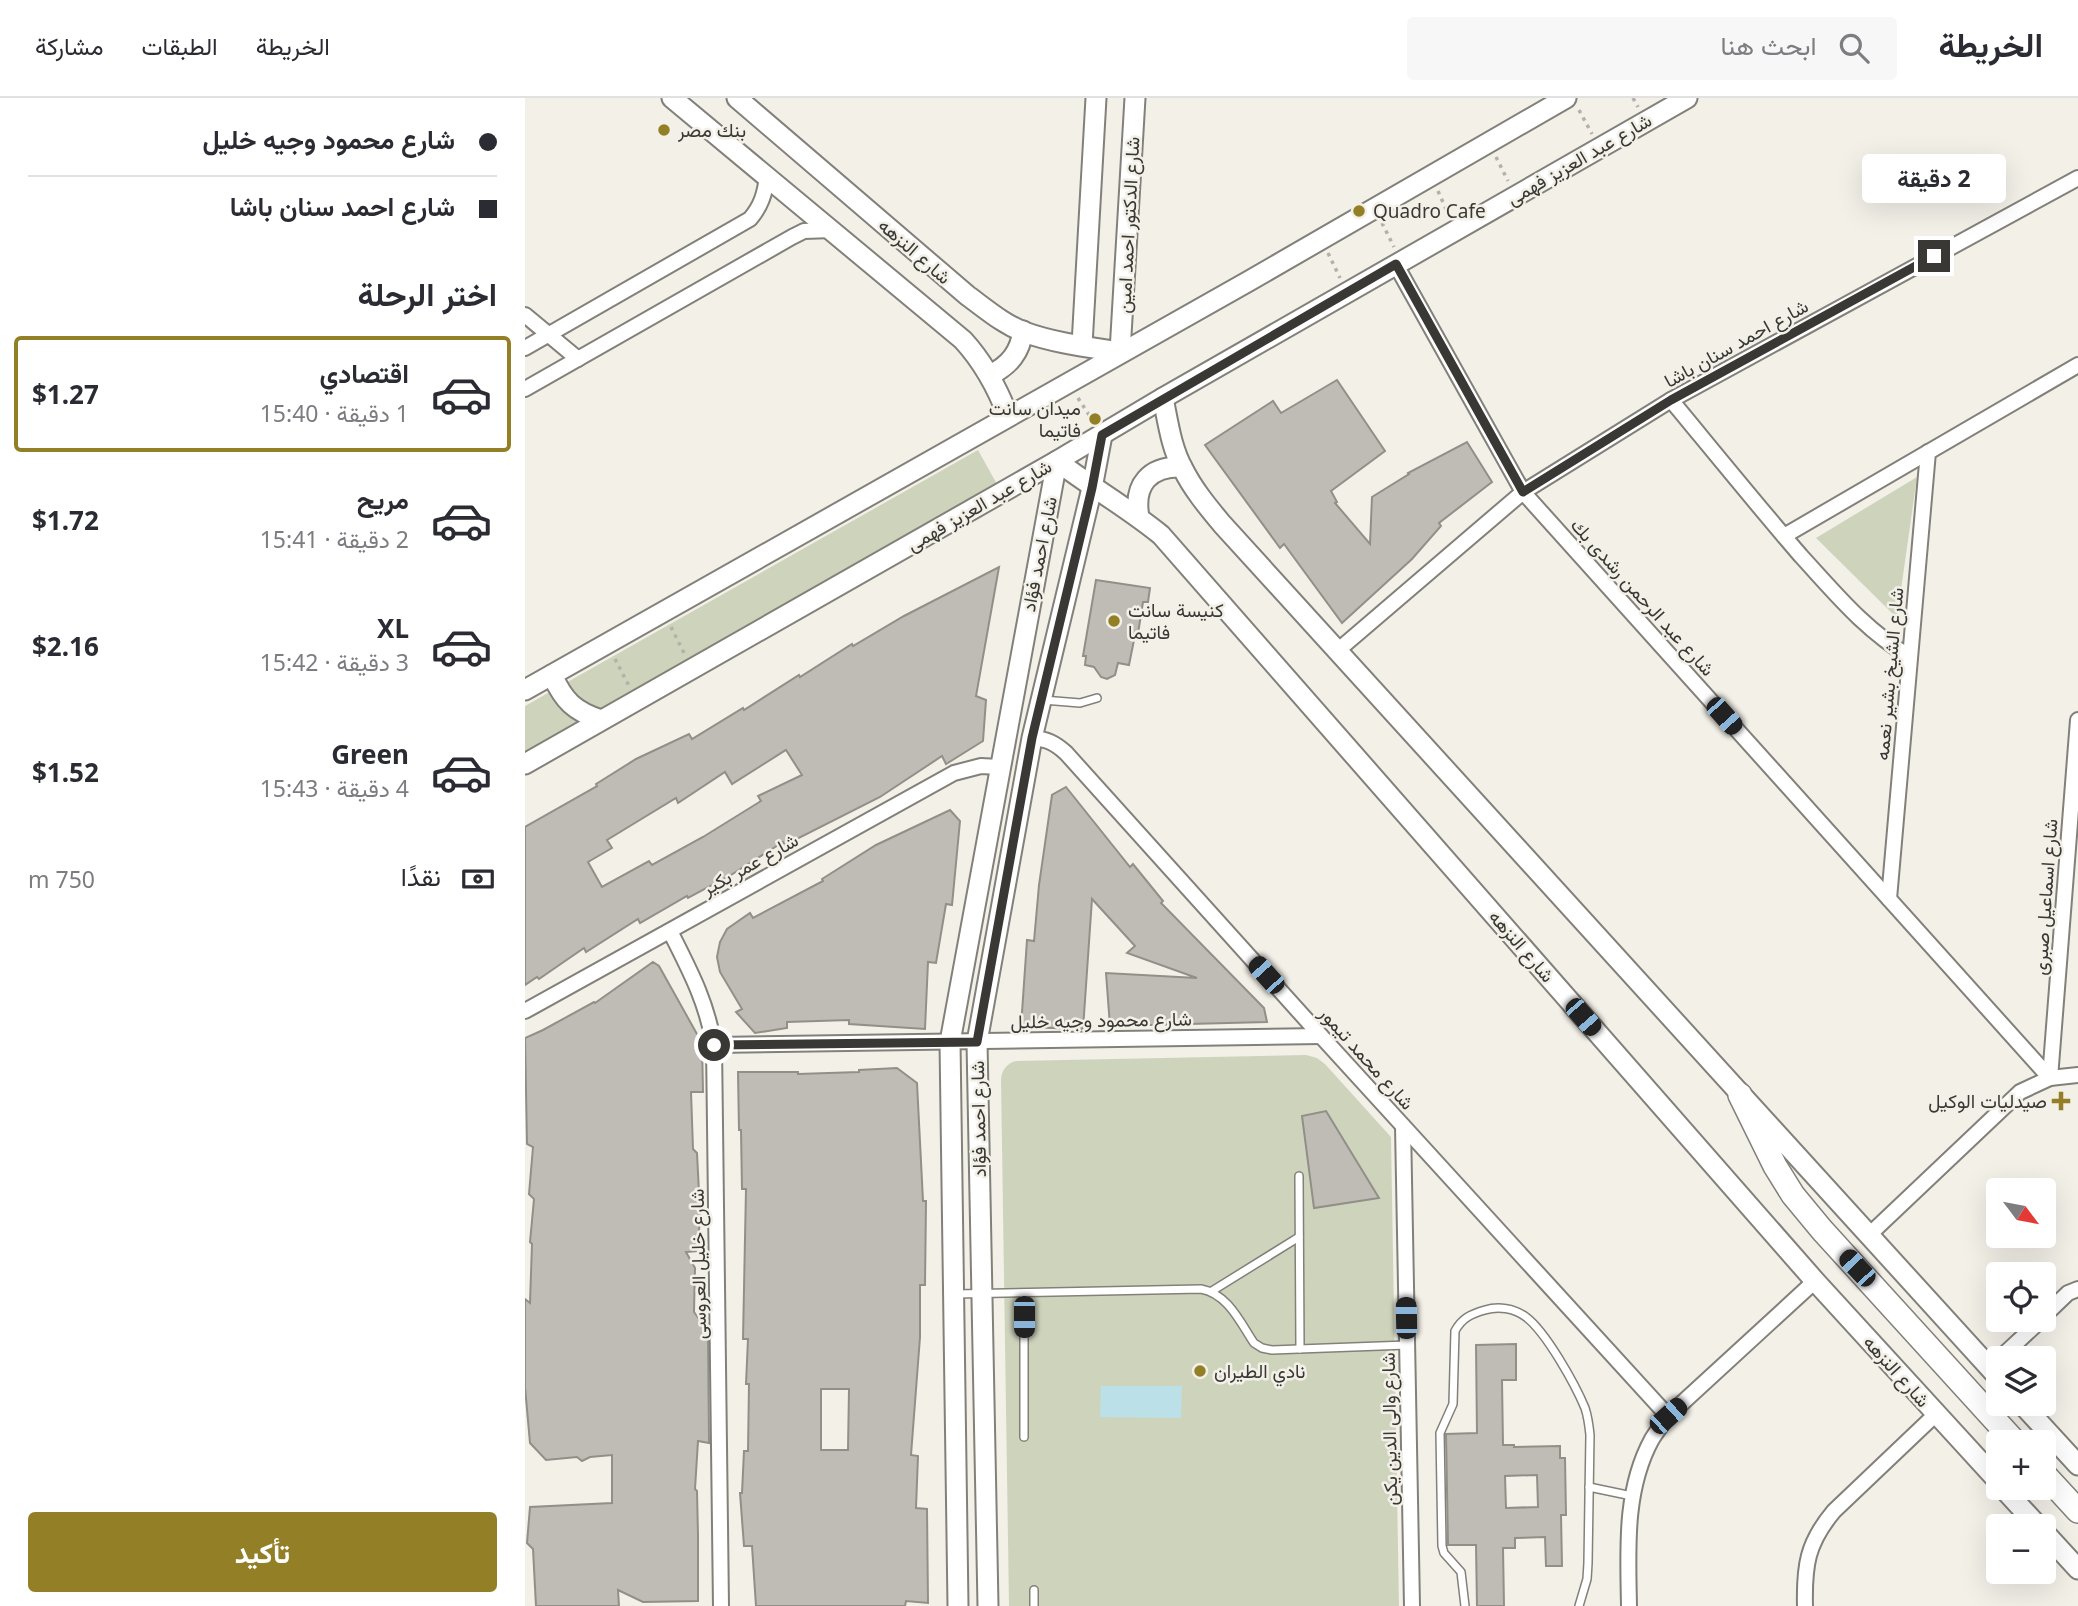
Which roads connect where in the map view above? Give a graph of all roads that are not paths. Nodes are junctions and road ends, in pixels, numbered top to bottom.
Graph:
1 (672, 98) edge
2 (737, 98) edge
3 (1096, 98) edge
4 (1135, 98) edge
5 (1687, 98) edge
6 (1572, 103) edge
7 (767, 176) junction
8 (2078, 178) edge
9 (832, 230) junction
10 (1399, 263) junction
11 (525, 315) edge
12 (1023, 331) junction
13 (548, 334) junction
14 (1082, 345) junction
15 (525, 348) edge
16 (1120, 352) junction
17 (578, 359) junction
18 (2078, 365) edge
19 (990, 375) junction
20 (525, 389) edge
21 (1163, 398) junction
22 (1671, 400) junction
23 (1008, 416) junction
24 (1102, 435) junction
25 (1928, 452) junction
26 (1057, 461) junction
27 (1182, 467) junction
28 (1092, 488) junction
29 (1523, 492) junction
30 (1139, 517) junction
31 (1784, 536) junction
32 (1336, 652) junction
33 (1910, 657) junction
34 (552, 675) junction
35 (525, 690) edge
36 (1097, 698) dead end
37 (1042, 700) junction
38 (601, 720) junction
39 (2078, 720) edge
40 (1032, 738) junction
41 (525, 764) edge
42 (999, 767) junction
43 (1889, 899) junction
44 (670, 931) junction
45 (525, 1012) edge
46 (1321, 1036) junction
47 (950, 1042) junction
48 (977, 1042) junction
49 (714, 1045) junction
50 (2078, 1075) edge
51 (2050, 1078) junction
52 (1740, 1095) junction
53 (1403, 1126) junction
54 (1299, 1176) dead end
55 (1868, 1236) junction
56 (1299, 1237) junction
57 (1815, 1282) junction
58 (2078, 1289) edge
59 (1212, 1291) junction
60 (1024, 1293) junction
61 (953, 1294) junction
62 (982, 1294) junction
63 (2056, 1305) edge
64 (2029, 1332) edge
65 (1407, 1345) junction
66 (2015, 1346) edge
67 (1300, 1349) junction
68 (1986, 1356) edge
69 (1936, 1414) junction
70 (1668, 1416) junction
71 (2033, 1416) edge
72 (2004, 1430) edge
73 (1024, 1437) dead end
74 (2078, 1465) edge
75 (1986, 1468) edge
76 (1590, 1487) junction
77 (2056, 1487) edge
78 (1633, 1496) junction
79 (2014, 1500) edge
80 (2078, 1511) edge
81 (2027, 1514) edge
82 (2056, 1545) edge
83 (2078, 1569) edge
84 (1034, 1590) dead end
85 (721, 1606) edge
86 (958, 1606) edge
87 (988, 1606) edge
88 (1034, 1606) edge
89 (1412, 1606) edge
90 (1465, 1606) edge
91 (1579, 1606) edge
92 (1629, 1606) edge
93 (1805, 1606) edge

1 - 7 main road, شارع النزهه
2 - 12 main road, شارع النزهه
3 - 14 main road, شارع الدكتور احمد امين
4 - 16 main road, شارع الدكتور احمد امين
5 - 10 main road, شارع عبد العزيز فهمى
6 - 16 main road
7 - 9 main road, شارع النزهه
7 - 13 street
8 - 22 street, شارع احمد سنان باشا
9 - 17 street
9 - 19 main road, شارع النزهه
10 - 21 main road, شارع عبد العزيز فهمى
10 - 29 street, شارع عبد الرحمن رشدى بك
11 - 13 street
12 - 14 main road, شارع النزهه
12 - 19 main road
13 - 15 street
13 - 17 street
14 - 16 main road, شارع النزهه
16 - 23 main road
17 - 20 street
18 - 25 street
19 - 23 main road, شارع النزهه
21 - 24 main road, شارع عبد العزيز فهمى
21 - 27 main road
22 - 29 street, شارع احمد سنان باشا
22 - 31 street
23 - 34 main road
24 - 26 main road, شارع عبد العزيز فهمى
24 - 28 main road, شارع احمد فؤاد
25 - 31 street
25 - 33 street, شارع الشيخ بشير نعمه
26 - 28 main road, شارع النزهه
26 - 38 main road, شارع عبد العزيز فهمى
26 - 42 main road, شارع احمد فؤاد
27 - 30 main road
27 - 32 main road
28 - 30 main road, شارع النزهه
28 - 37 main road, شارع احمد فؤاد
29 - 32 street, شارع احمد سنان باشا
29 - 43 street, شارع عبد الرحمن رشدى بك
30 - 57 main road, شارع النزهه
31 - 33 street
32 - 52 main road
33 - 43 street, شارع الشيخ بشير نعمه
34 - 35 main road
34 - 38 main road
36 - 37 lane
37 - 40 main road, شارع احمد فؤاد
38 - 41 main road, شارع عبد العزيز فهمى
39 - 51 street, شارع اسماعيل صبرى
40 - 46 street, شارع محمد تيمور
40 - 48 main road, شارع احمد فؤاد
42 - 44 street, شارع عمر بكير
42 - 47 main road, شارع احمد فؤاد
43 - 51 street, شارع عبد الرحمن رشدى بك
44 - 45 street, شارع عمر بكير
44 - 49 street, شارع خليل العروسى
46 - 48 street, شارع محمود وجيه خليل
46 - 53 street, شارع محمد تيمور
47 - 48 street, شارع محمود وجيه خليل
47 - 49 street, شارع محمود وجيه خليل
47 - 61 main road, شارع احمد فؤاد
48 - 62 main road, شارع احمد فؤاد
49 - 85 street, شارع خليل العروسى
50 - 51 street
51 - 55 street
52 - 55 main road
52 - 72 main road
53 - 65 street, شارع والى الدين يكن
53 - 70 street, شارع محمد تيمور
54 - 56 lane
55 - 68 main road
56 - 59 lane
56 - 67 lane
57 - 69 main road, شارع النزهه
57 - 70 street
58 - 63 street
59 - 60 lane
59 - 67 lane
60 - 62 lane
60 - 73 lane
61 - 62 lane
61 - 86 main road, شارع احمد فؤاد
62 - 87 main road, شارع احمد فؤاد
64 - 66 street
65 - 67 lane
65 - 89 street, شارع والى الدين يكن
69 - 75 main road, شارع النزهه
69 - 93 street
70 - 78 street
71 - 74 main road
76 - 78 lane
76 - 90 lane
76 - 91 lane
77 - 80 main road
78 - 92 street
79 - 81 main road
82 - 83 main road
84 - 88 lane

